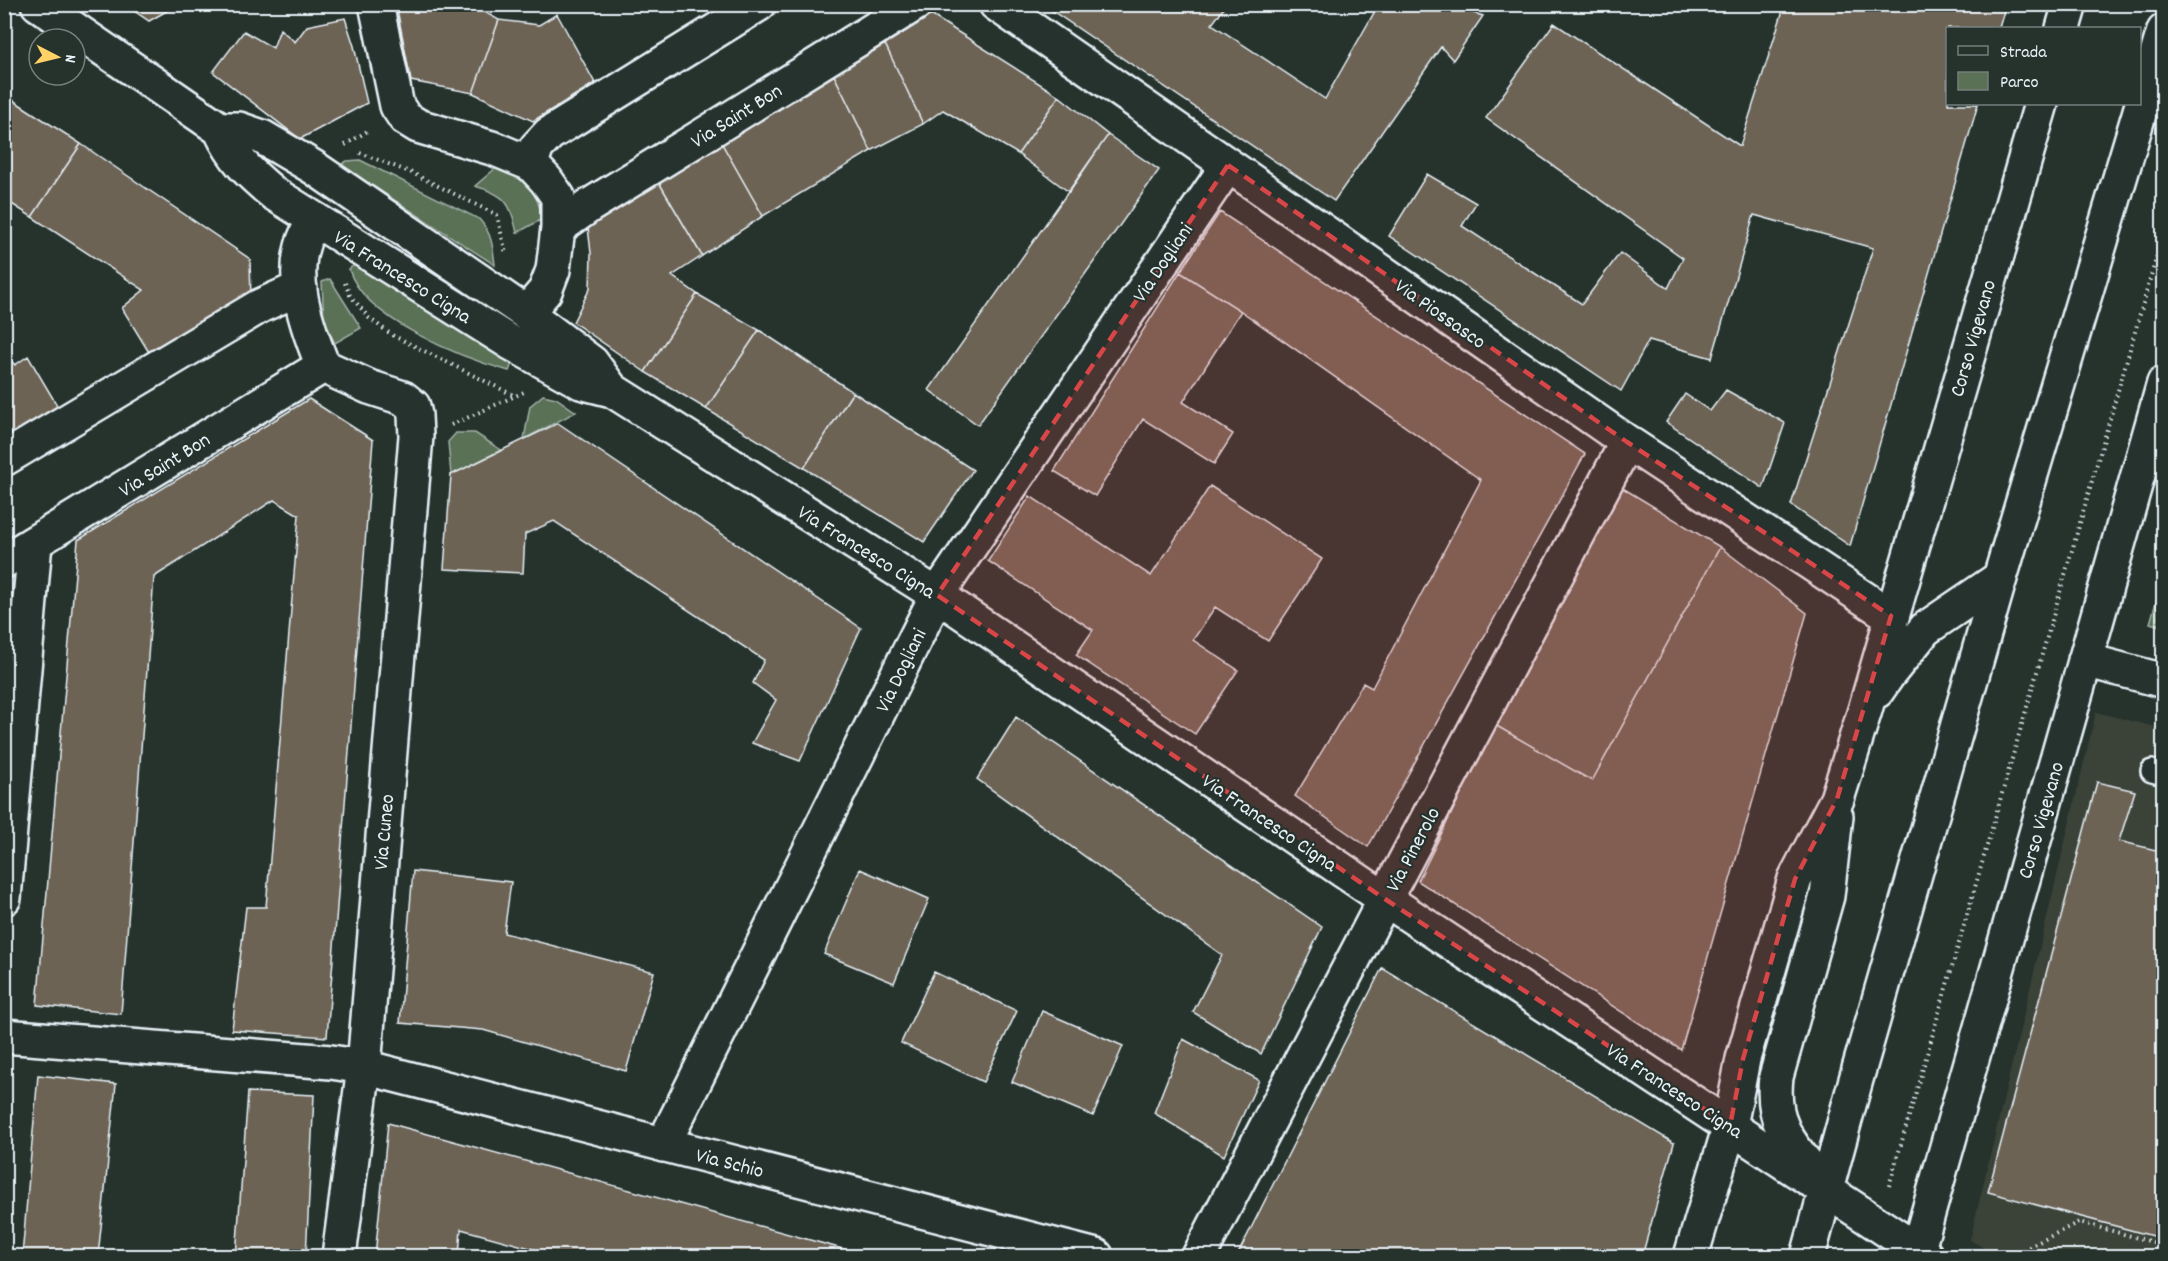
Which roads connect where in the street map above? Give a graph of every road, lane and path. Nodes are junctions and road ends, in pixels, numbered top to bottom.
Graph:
1 (38, 4) edge
2 (376, 4) edge
3 (759, 4) edge
4 (915, 4) edge
5 (996, 4) edge
6 (2070, 4) edge
7 (2062, 27) edge
8 (2163, 32) edge
9 (2041, 105) edge
10 (219, 129) junction
11 (369, 130) dead end
12 (348, 150) dead end
13 (356, 152) dead end
14 (531, 165) junction
15 (1228, 165) junction
16 (315, 220) junction
17 (558, 228) junction
18 (2163, 231) edge
19 (431, 247) junction
20 (508, 264) dead end
21 (396, 270) junction
22 (341, 276) dead end
23 (300, 288) junction
24 (526, 313) junction
25 (324, 366) junction
26 (2163, 383) edge
27 (532, 389) dead end
28 (612, 390) junction
29 (515, 396) junction
30 (450, 426) dead end
31 (1627, 442) junction
32 (4, 459) edge
33 (36, 543) junction
34 (4, 561) edge
35 (2000, 578) junction
36 (937, 596) junction
37 (1891, 616) junction
38 (2085, 660) junction
39 (2163, 681) edge
40 (1865, 710) junction
41 (1837, 799) junction
42 (4, 898) edge
43 (1385, 899) junction
44 (4, 1036) edge
45 (364, 1067) junction
46 (1730, 1126) junction
47 (663, 1145) junction
48 (1900, 1146) dead end
49 (1827, 1190) junction
50 (2163, 1245) edge
51 (1920, 1254) edge
52 (339, 1257) edge
53 (1096, 1257) edge
54 (1199, 1257) edge
55 (1691, 1257) edge
56 (1808, 1257) edge
57 (2022, 1257) edge

1 - 10 street, Via Francesco Cigna
2 - 14 street
3 - 14 street
4 - 17 street, Via Saint Bon
5 - 15 street, Via Piossasco
6 - 7 street
8 - 35 street
9 - 37 street, Corso Vigevano
10 - 16 street, Via Francesco Cigna
10 - 19 street, Via Francesco Cigna
11 - 12 path
13 - 20 path
14 - 17 street
15 - 31 street, Via Piossasco
15 - 36 street, Via Dogliani
16 - 19 street
16 - 21 street, Via Francesco Cigna
16 - 23 street
17 - 24 street
18 - 48 path
19 - 24 street, Via Francesco Cigna
21 - 24 street
21 - 28 street, Via Francesco Cigna
22 - 29 path
23 - 25 street
23 - 32 street
24 - 28 street, Via Francesco Cigna
25 - 33 street, Via Saint Bon
25 - 45 street, Via Cuneo
26 - 38 street, Corso Vigevano
27 - 29 path
28 - 36 street, Via Francesco Cigna
29 - 30 path
31 - 37 street, Via Piossasco
31 - 43 street, Via Pinerolo
33 - 34 street, Via Saint Bon
33 - 42 street
35 - 40 street, Corso Vigevano
35 - 49 street
36 - 43 street, Via Francesco Cigna
36 - 47 street, Via Dogliani
37 - 40 street, Corso Vigevano
38 - 39 street
38 - 51 street, Corso Vigevano
40 - 41 street, Corso Vigevano
41 - 46 street, Corso Vigevano
41 - 49 street, Corso Vigevano
43 - 46 street, Via Francesco Cigna
43 - 54 street, Via Pinerolo
44 - 45 street, Via Schio
45 - 47 street, Via Schio
45 - 52 street, Via Cuneo
46 - 49 street, Via Francesco Cigna
46 - 55 street, Corso Vigevano
47 - 53 street, Via Schio
49 - 51 street, Via Francesco Cigna
49 - 56 street
50 - 57 path

